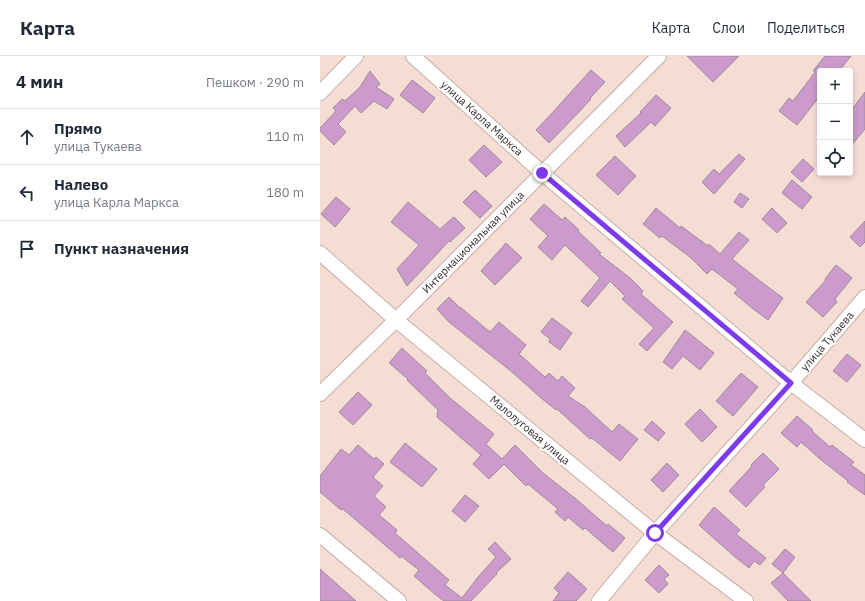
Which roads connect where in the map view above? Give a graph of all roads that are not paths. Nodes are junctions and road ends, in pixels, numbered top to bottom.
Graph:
1 (356, 56) edge
2 (412, 56) edge
3 (659, 56) edge
4 (320, 93) edge
5 (542, 173) junction
6 (320, 253) edge
7 (862, 305) edge
8 (396, 320) junction
9 (791, 383) junction
10 (320, 394) edge
11 (865, 440) edge
12 (655, 533) junction
13 (320, 535) edge
14 (399, 601) edge
15 (600, 601) edge
16 (746, 601) edge

1 - 4 street
2 - 5 street, улица Карла Маркса
3 - 5 street, Интернациональная улица
5 - 8 street, Интернациональная улица
5 - 9 street, улица Карла Маркса
6 - 8 street, Малолуговая улица
7 - 9 street, улица Тукаева
8 - 10 street, Интернациональная улица
8 - 12 street, Малолуговая улица
9 - 11 street, улица Карла Маркса
9 - 12 street, улица Тукаева
12 - 15 street, улица Тукаева
12 - 16 street, Малолуговая улица
13 - 14 street

